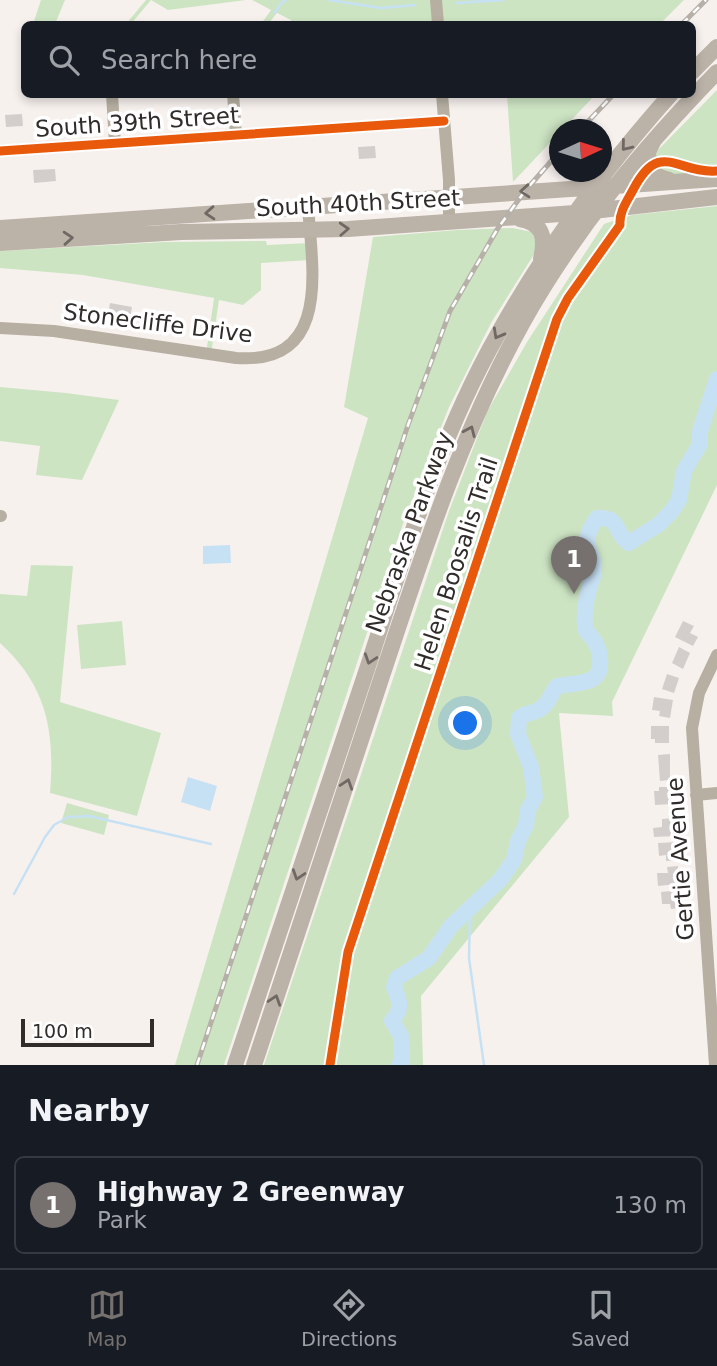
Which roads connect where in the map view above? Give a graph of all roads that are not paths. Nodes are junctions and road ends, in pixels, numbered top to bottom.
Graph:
1 (436, 0) edge
2 (438, 21) edge
3 (717, 47) edge
4 (696, 68) edge
5 (717, 72) edge
6 (696, 94) edge
7 (112, 98) edge
8 (233, 98) edge
9 (442, 98) edge
10 (668, 98) edge
11 (692, 98) edge
12 (444, 121) junction
13 (236, 135) junction
14 (655, 137) junction
15 (115, 143) junction
16 (0, 151) edge
17 (717, 179) edge
18 (675, 181) junction
19 (615, 185) junction
20 (593, 186) junction
21 (449, 197) junction
22 (717, 197) edge
23 (308, 206) junction
24 (596, 211) junction
25 (575, 213) junction
26 (514, 218) junction
27 (442, 223) junction
28 (0, 228) edge
29 (310, 230) junction
30 (0, 243) edge
31 (538, 268) junction
32 (0, 328) edge
33 (717, 654) edge
34 (717, 793) edge
35 (696, 795) junction
36 (235, 1065) edge
37 (254, 1065) edge
38 (715, 1065) edge

1 - 2 street
3 - 4 main road
5 - 6 main road, Nebraska Parkway
7 - 15 street
8 - 13 street
9 - 12 street
10 -> 20 main road, Nebraska Parkway
11 - 14 main road, Nebraska Parkway
12 - 13 street, South 39th Street
12 - 21 street
13 - 15 street, South 39th Street
14 - 18 main road
14 - 19 main road, Nebraska Parkway
15 - 16 street, South 39th Street
17 - 18 main road, South 40th Street
18 - 19 main road, South 40th Street
19 - 20 main road, South 40th Street
19 - 24 main road, Nebraska Parkway
20 -> 21 main road, South 40th Street
20 - 25 main road, Nebraska Parkway
21 - 23 main road, South 40th Street
21 - 27 street
22 - 24 main road, South 40th Street
23 -> 28 main road, South 40th Street
23 - 29 street, Stonecliffe Drive
24 - 25 main road, South 40th Street
37 -> 24 main road, Nebraska Parkway
25 - 26 main road, South 40th Street
25 - 31 main road, Nebraska Parkway
26 - 27 main road, South 40th Street
26 - 31 main road
29 -> 27 main road, South 40th Street
30 -> 29 main road, South 40th Street
29 - 32 street, Stonecliffe Drive
31 -> 36 main road, Nebraska Parkway
33 - 35 street, Gertie Avenue
34 - 35 street
35 - 38 street, Gertie Avenue

